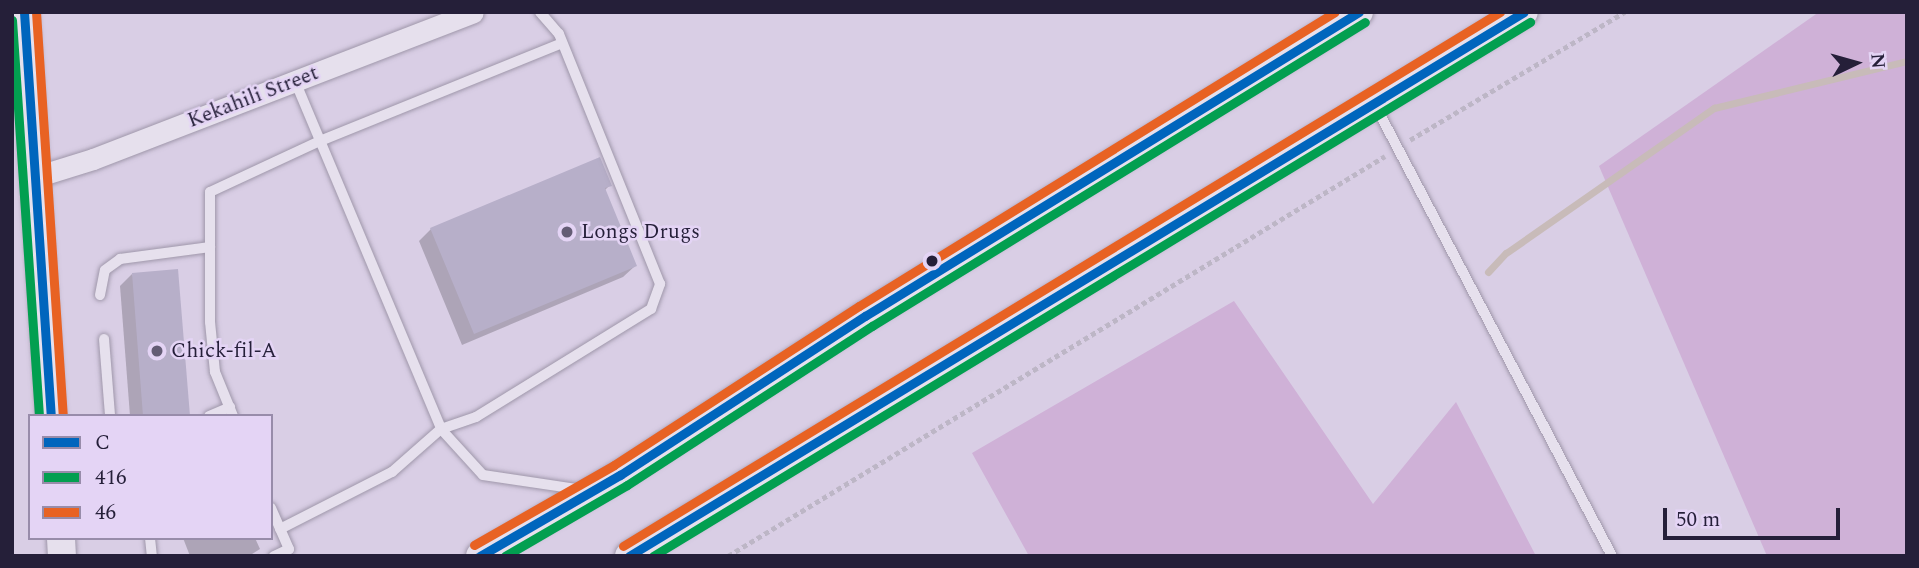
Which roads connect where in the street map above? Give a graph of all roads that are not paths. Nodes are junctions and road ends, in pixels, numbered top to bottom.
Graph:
1 (24, 12) edge
2 (473, 12) edge
3 (540, 12) edge
4 (1359, 12) edge
5 (1524, 12) edge
6 (562, 43) junction
7 (295, 81) junction
8 (1374, 102) junction
9 (320, 141) junction
10 (32, 177) junction
11 (210, 247) junction
12 (100, 295) dead end
13 (104, 339) dead end
14 (232, 411) edge
15 (51, 414) edge
16 (110, 414) edge
17 (441, 429) junction
18 (592, 492) junction
19 (273, 513) edge
20 (280, 529) junction
21 (274, 556) edge
22 (480, 556) edge
23 (629, 556) edge
24 (1612, 556) edge

1 - 10 main road
2 - 7 street, Kekahili Street
3 - 6 lane
4 - 18 main road
5 - 8 main road
6 - 9 lane
6 - 17 lane
7 - 9 lane
7 - 10 street, Kekahili Street
8 - 23 main road
8 - 24 lane
9 - 11 lane
9 - 17 lane
10 - 15 main road
11 - 12 lane
11 - 14 lane
13 - 16 lane
17 - 18 lane
17 - 20 lane
18 - 22 main road
19 - 20 lane
20 - 21 lane

